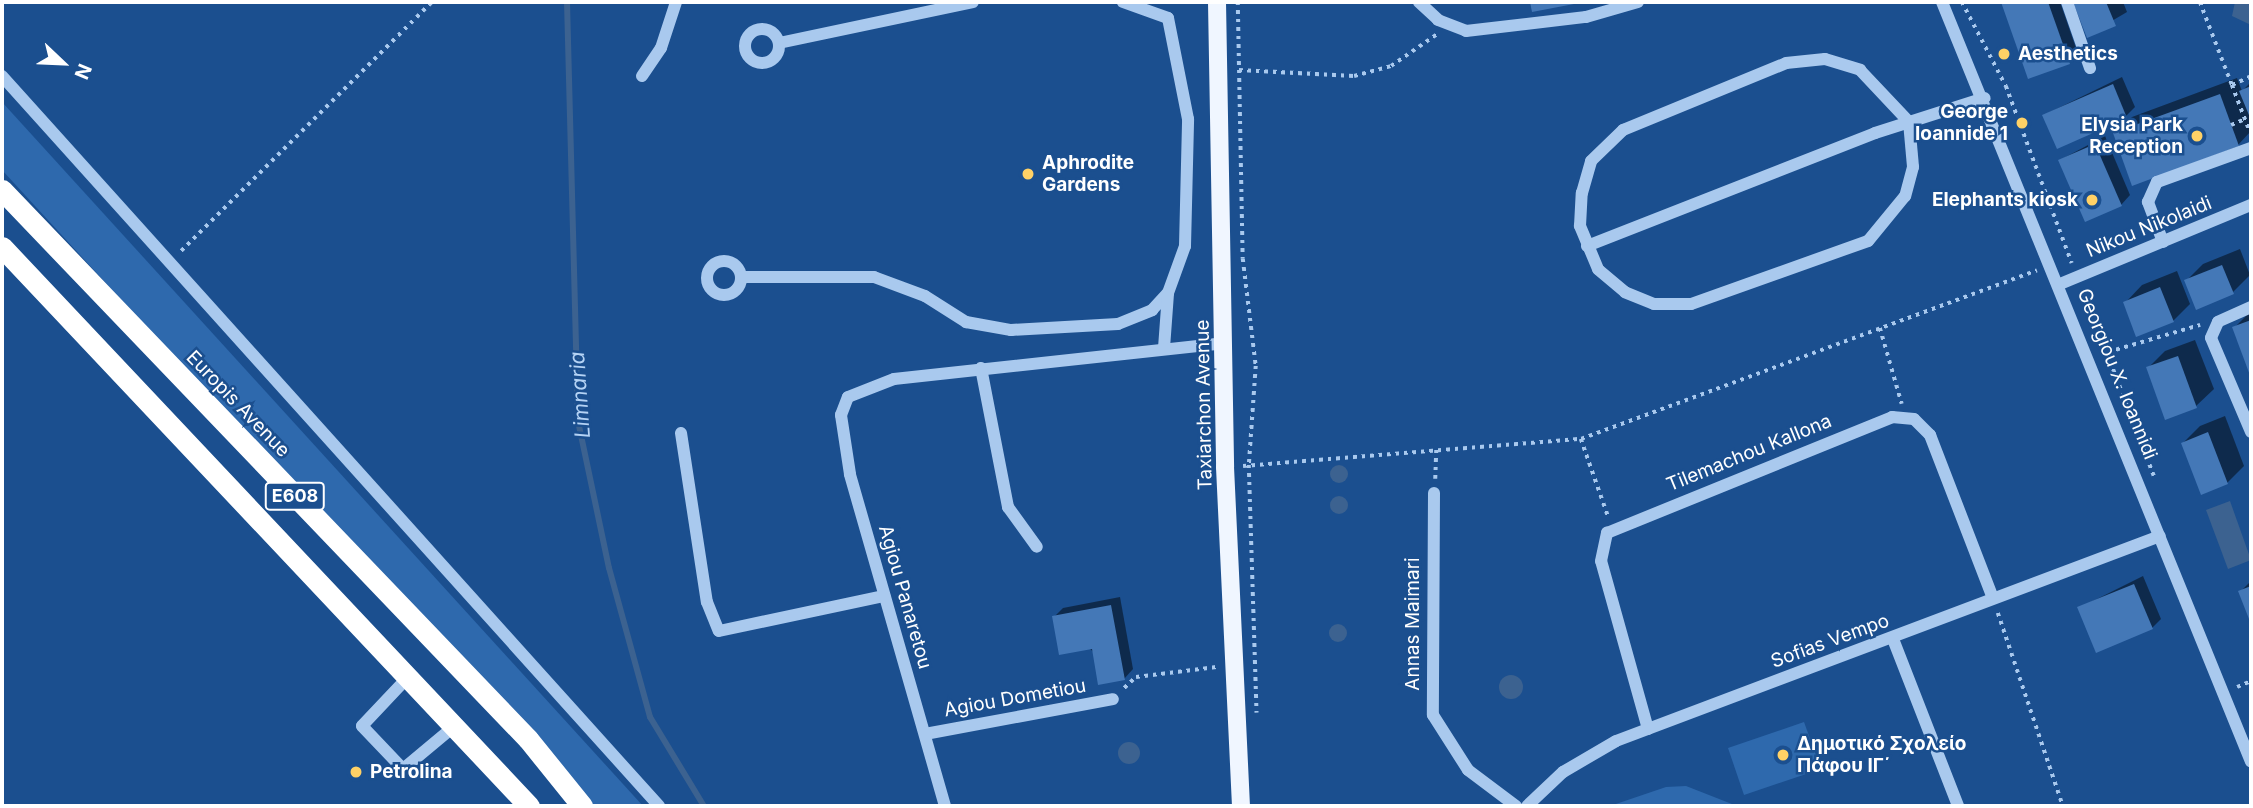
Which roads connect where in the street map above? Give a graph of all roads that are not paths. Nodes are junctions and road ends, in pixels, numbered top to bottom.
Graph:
1 (676, 2) edge
2 (973, 2) edge
3 (1123, 2) edge
4 (1217, 2) edge
5 (1419, 2) edge
6 (1638, 2) edge
7 (1942, 2) edge
8 (2067, 2) edge
9 (779, 43) dead end
10 (2090, 68) dead end
11 (2, 76) edge
12 (642, 76) dead end
13 (1985, 98) junction
14 (1909, 122) junction
15 (2251, 148) edge
16 (2, 190) edge
17 (2251, 205) edge
18 (2163, 242) junction
19 (1587, 246) junction
20 (2, 247) edge
21 (741, 276) dead end
22 (2060, 284) junction
23 (1168, 293) junction
24 (2251, 307) edge
25 (1223, 343) junction
26 (1164, 348) junction
27 (981, 368) junction
28 (2251, 432) edge
29 (681, 433) dead end
30 (1434, 493) road end
31 (2160, 536) junction
32 (1037, 547) dead end
33 (884, 596) junction
34 (1993, 598) junction
35 (1893, 639) junction
36 (410, 675) junction
37 (1113, 699) road end
38 (457, 724) junction
39 (1648, 729) junction
40 (925, 734) junction
41 (2251, 762) edge
42 (529, 806) edge
43 (582, 806) edge
44 (659, 806) edge
45 (945, 806) edge
46 (1241, 806) edge
47 (1516, 806) edge
48 (1527, 806) edge
49 (1958, 806) edge

1 - 12 street
2 - 9 street
3 - 23 street
4 - 25 main road, Taxiarchon Avenue
5 - 6 street
7 - 13 street, Georgiou X. Ioannidi
8 - 10 street
11 - 44 street
13 - 14 street
13 - 22 street, Georgiou X. Ioannidi
14 - 19 street
14 - 19 street
14 - 19 street
15 - 18 street
16 - 43 highway, Europis Avenue / E608
17 - 18 street, Nikou Nikolaidi
18 - 22 street, Nikou Nikolaidi
20 - 36 highway, E608
21 - 23 street
22 - 31 street, Georgiou X. Ioannidi
23 - 26 street
24 - 28 street
25 - 26 street
25 - 46 main road, Taxiarchon Avenue
26 - 27 street
27 - 32 street
27 - 33 street, Agiou Panaretou
29 - 33 street
30 - 47 street, Annas Maimari
31 - 34 street, Sofias Vempo
31 - 41 street, Georgiou X. Ioannidi
33 - 40 street, Agiou Panaretou
34 - 35 street, Sofias Vempo
34 - 39 street, Tilemachou Kallona
35 - 39 street, Sofias Vempo
35 - 49 street
36 - 38 highway, E608
36 - 38 street
37 - 40 street, Agiou Dometiou
38 - 42 highway, E608
39 - 48 street, Sofias Vempo
40 - 45 street, Agiou Panaretou

